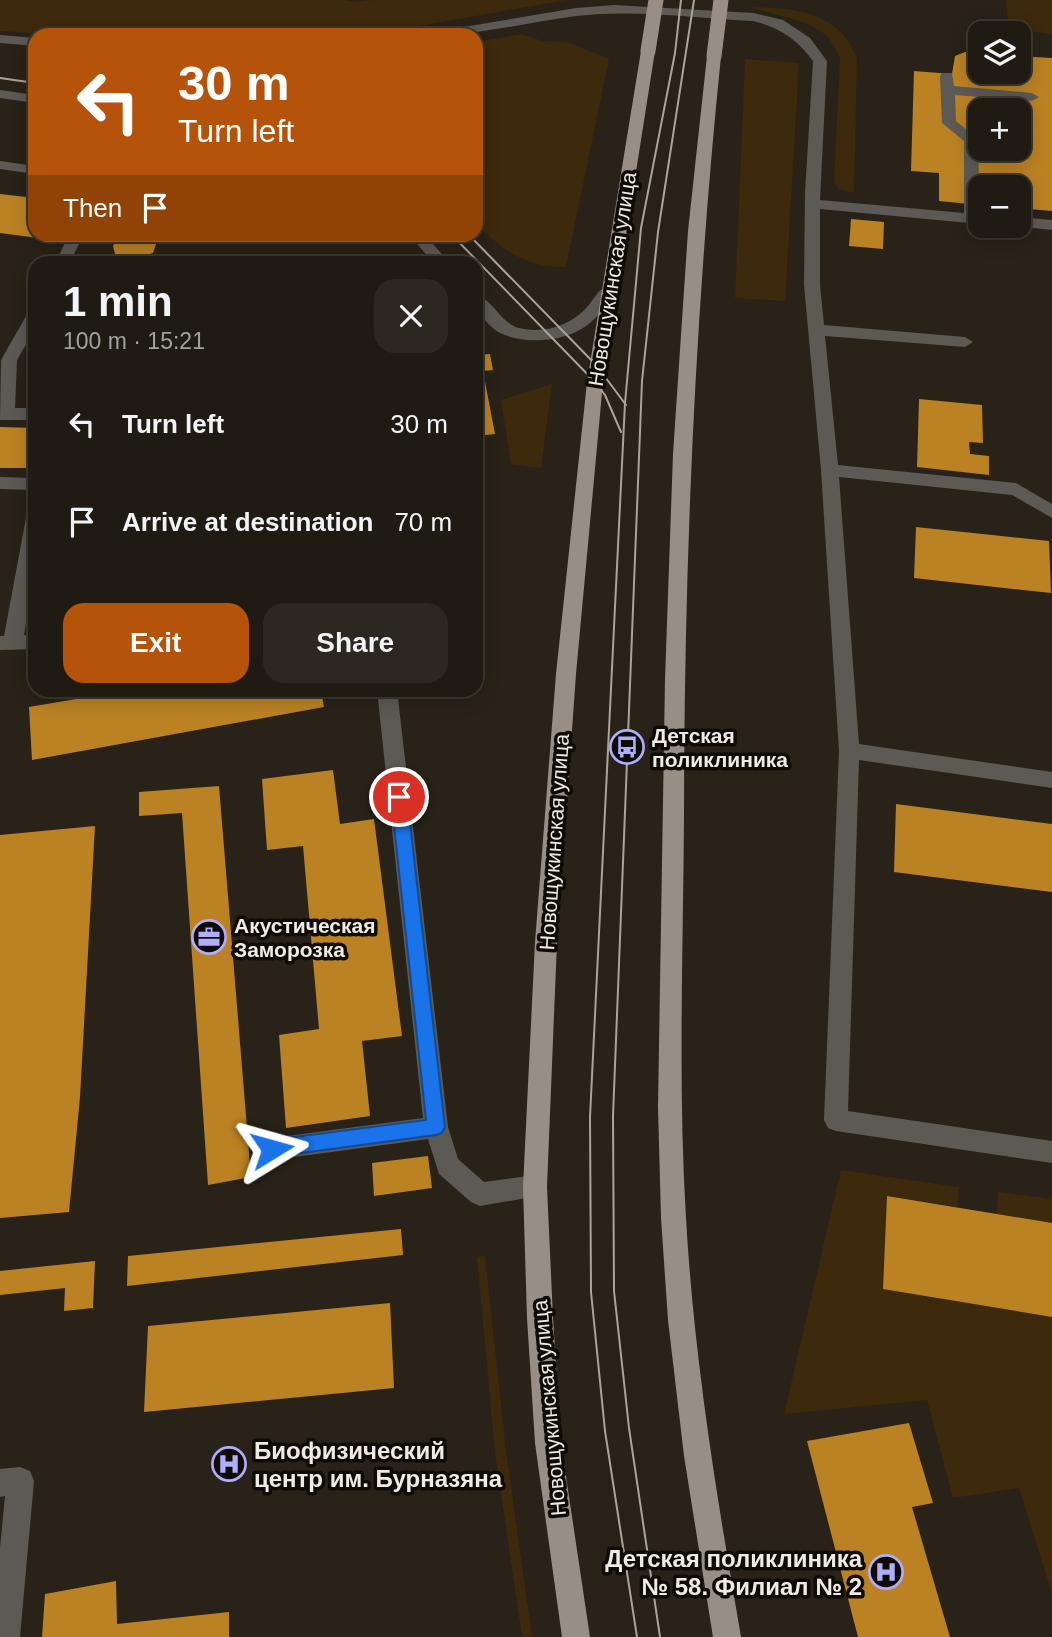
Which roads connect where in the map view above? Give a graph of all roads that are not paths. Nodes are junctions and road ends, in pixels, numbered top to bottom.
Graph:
1 (656, 0) edge
2 (721, 0) edge
3 (480, 28) edge
4 (0, 39) edge
5 (28, 41) edge
6 (0, 94) edge
7 (1032, 97) dead end
8 (28, 98) edge
9 (0, 165) edge
10 (28, 169) edge
11 (973, 175) edge
12 (812, 204) junction
13 (968, 217) edge
14 (1031, 223) edge
15 (1052, 225) edge
16 (422, 242) edge
17 (435, 256) edge
18 (607, 292) junction
19 (483, 307) edge
20 (817, 330) junction
21 (28, 336) edge
22 (0, 337) edge
23 (28, 337) edge
24 (965, 342) dead end
25 (3, 414) edge
26 (28, 414) edge
27 (830, 471) junction
28 (0, 483) edge
29 (28, 484) edge
30 (1052, 512) edge
31 (28, 548) edge
32 (28, 642) edge
33 (6, 643) edge
34 (388, 697) edge
35 (849, 751) junction
36 (1052, 780) edge
37 (436, 1127) junction
38 (272, 1149) dead end
39 (1052, 1152) edge
40 (535, 1187) junction
41 (0, 1483) edge
42 (6, 1637) edge
43 (576, 1637) edge
44 (727, 1637) edge

1 - 18 main road, Новощукинская улица, bridge
2 - 44 main road, bridge
3 - 12 street
4 - 5 street
6 - 8 street
7 - 11 street
9 - 10 street
12 - 13 street
12 - 20 street
14 - 15 street
16 - 17 street
18 - 19 street
18 - 40 main road, Новощукинская улица
20 - 24 street
20 - 27 street
21 - 22 street
23 - 25 street
25 - 26 street
27 - 30 street
27 - 35 street
28 - 29 street
31 - 33 street
32 - 33 street
34 - 37 street
35 - 36 street
35 - 39 street
37 - 38 street
37 - 40 street
40 - 43 main road, Новощукинская улица
41 - 42 street

